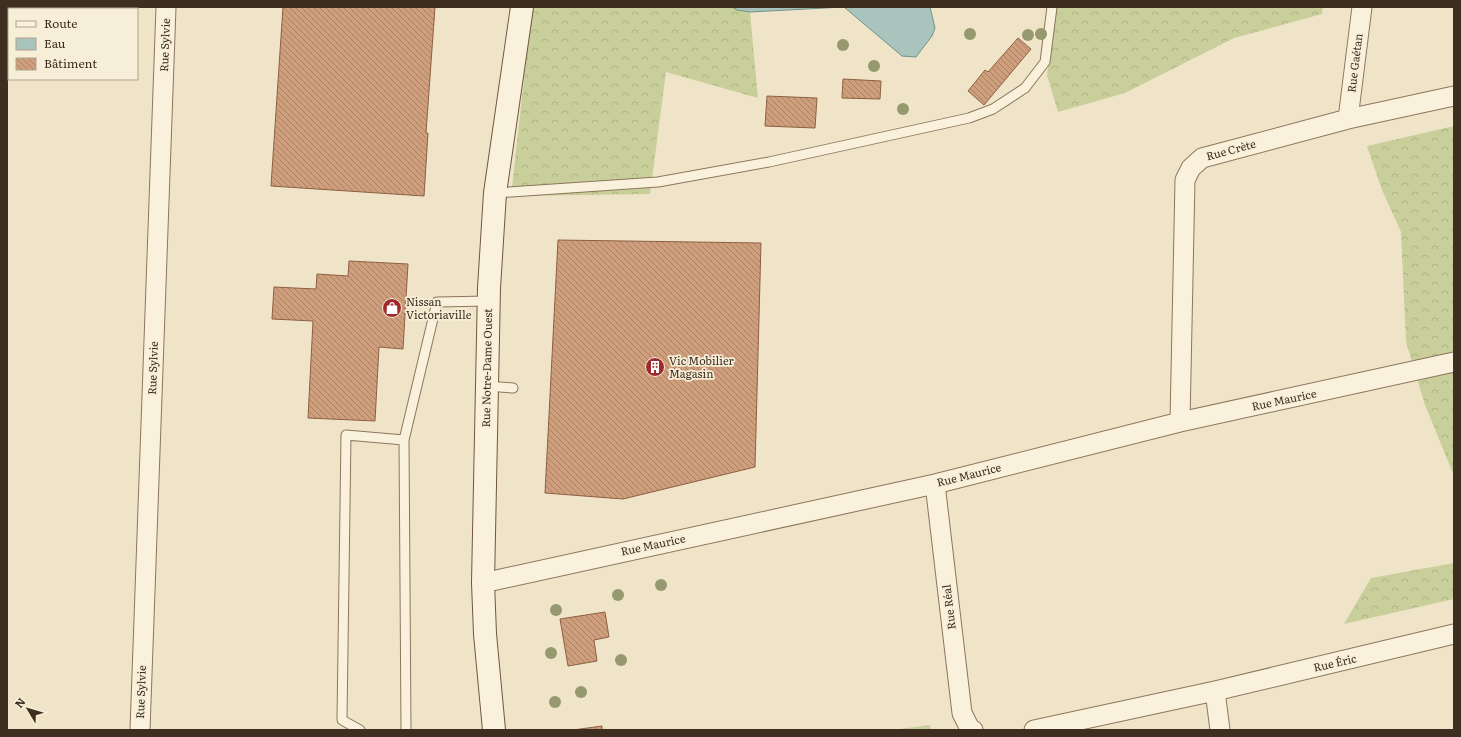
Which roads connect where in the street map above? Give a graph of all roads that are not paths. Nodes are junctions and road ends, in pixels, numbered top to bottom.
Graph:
1 (166, 7) edge
2 (522, 7) edge
3 (1052, 7) edge
4 (1362, 7) edge
5 (1454, 96) edge
6 (1348, 119) junction
7 (495, 193) junction
8 (489, 301) junction
9 (1454, 362) edge
10 (486, 386) junction
11 (513, 388) dead end
12 (1180, 422) junction
13 (404, 440) junction
14 (935, 484) junction
15 (483, 583) junction
16 (1454, 634) edge
17 (1215, 691) junction
18 (971, 729) edge
19 (140, 730) edge
20 (360, 730) edge
21 (406, 730) edge
22 (494, 730) edge
23 (1034, 730) edge
24 (1220, 730) edge

1 - 19 street, Rue Sylvie
2 - 7 street, Rue Notre-Dame Ouest
3 - 7 lane
4 - 6 street, Rue Gaétan
5 - 6 street, Rue Crète
6 - 12 street, Rue Crète
7 - 8 street, Rue Notre-Dame Ouest
8 - 10 street, Rue Notre-Dame Ouest
8 - 13 lane
9 - 12 street, Rue Maurice
10 - 11 lane
10 - 15 street, Rue Notre-Dame Ouest
12 - 14 street, Rue Maurice
13 - 20 lane
13 - 21 lane
14 - 15 street, Rue Maurice
14 - 18 street, Rue Réal
15 - 22 street, Rue Notre-Dame Ouest
16 - 17 street, Rue Éric
17 - 23 street, Rue Éric
17 - 24 street

